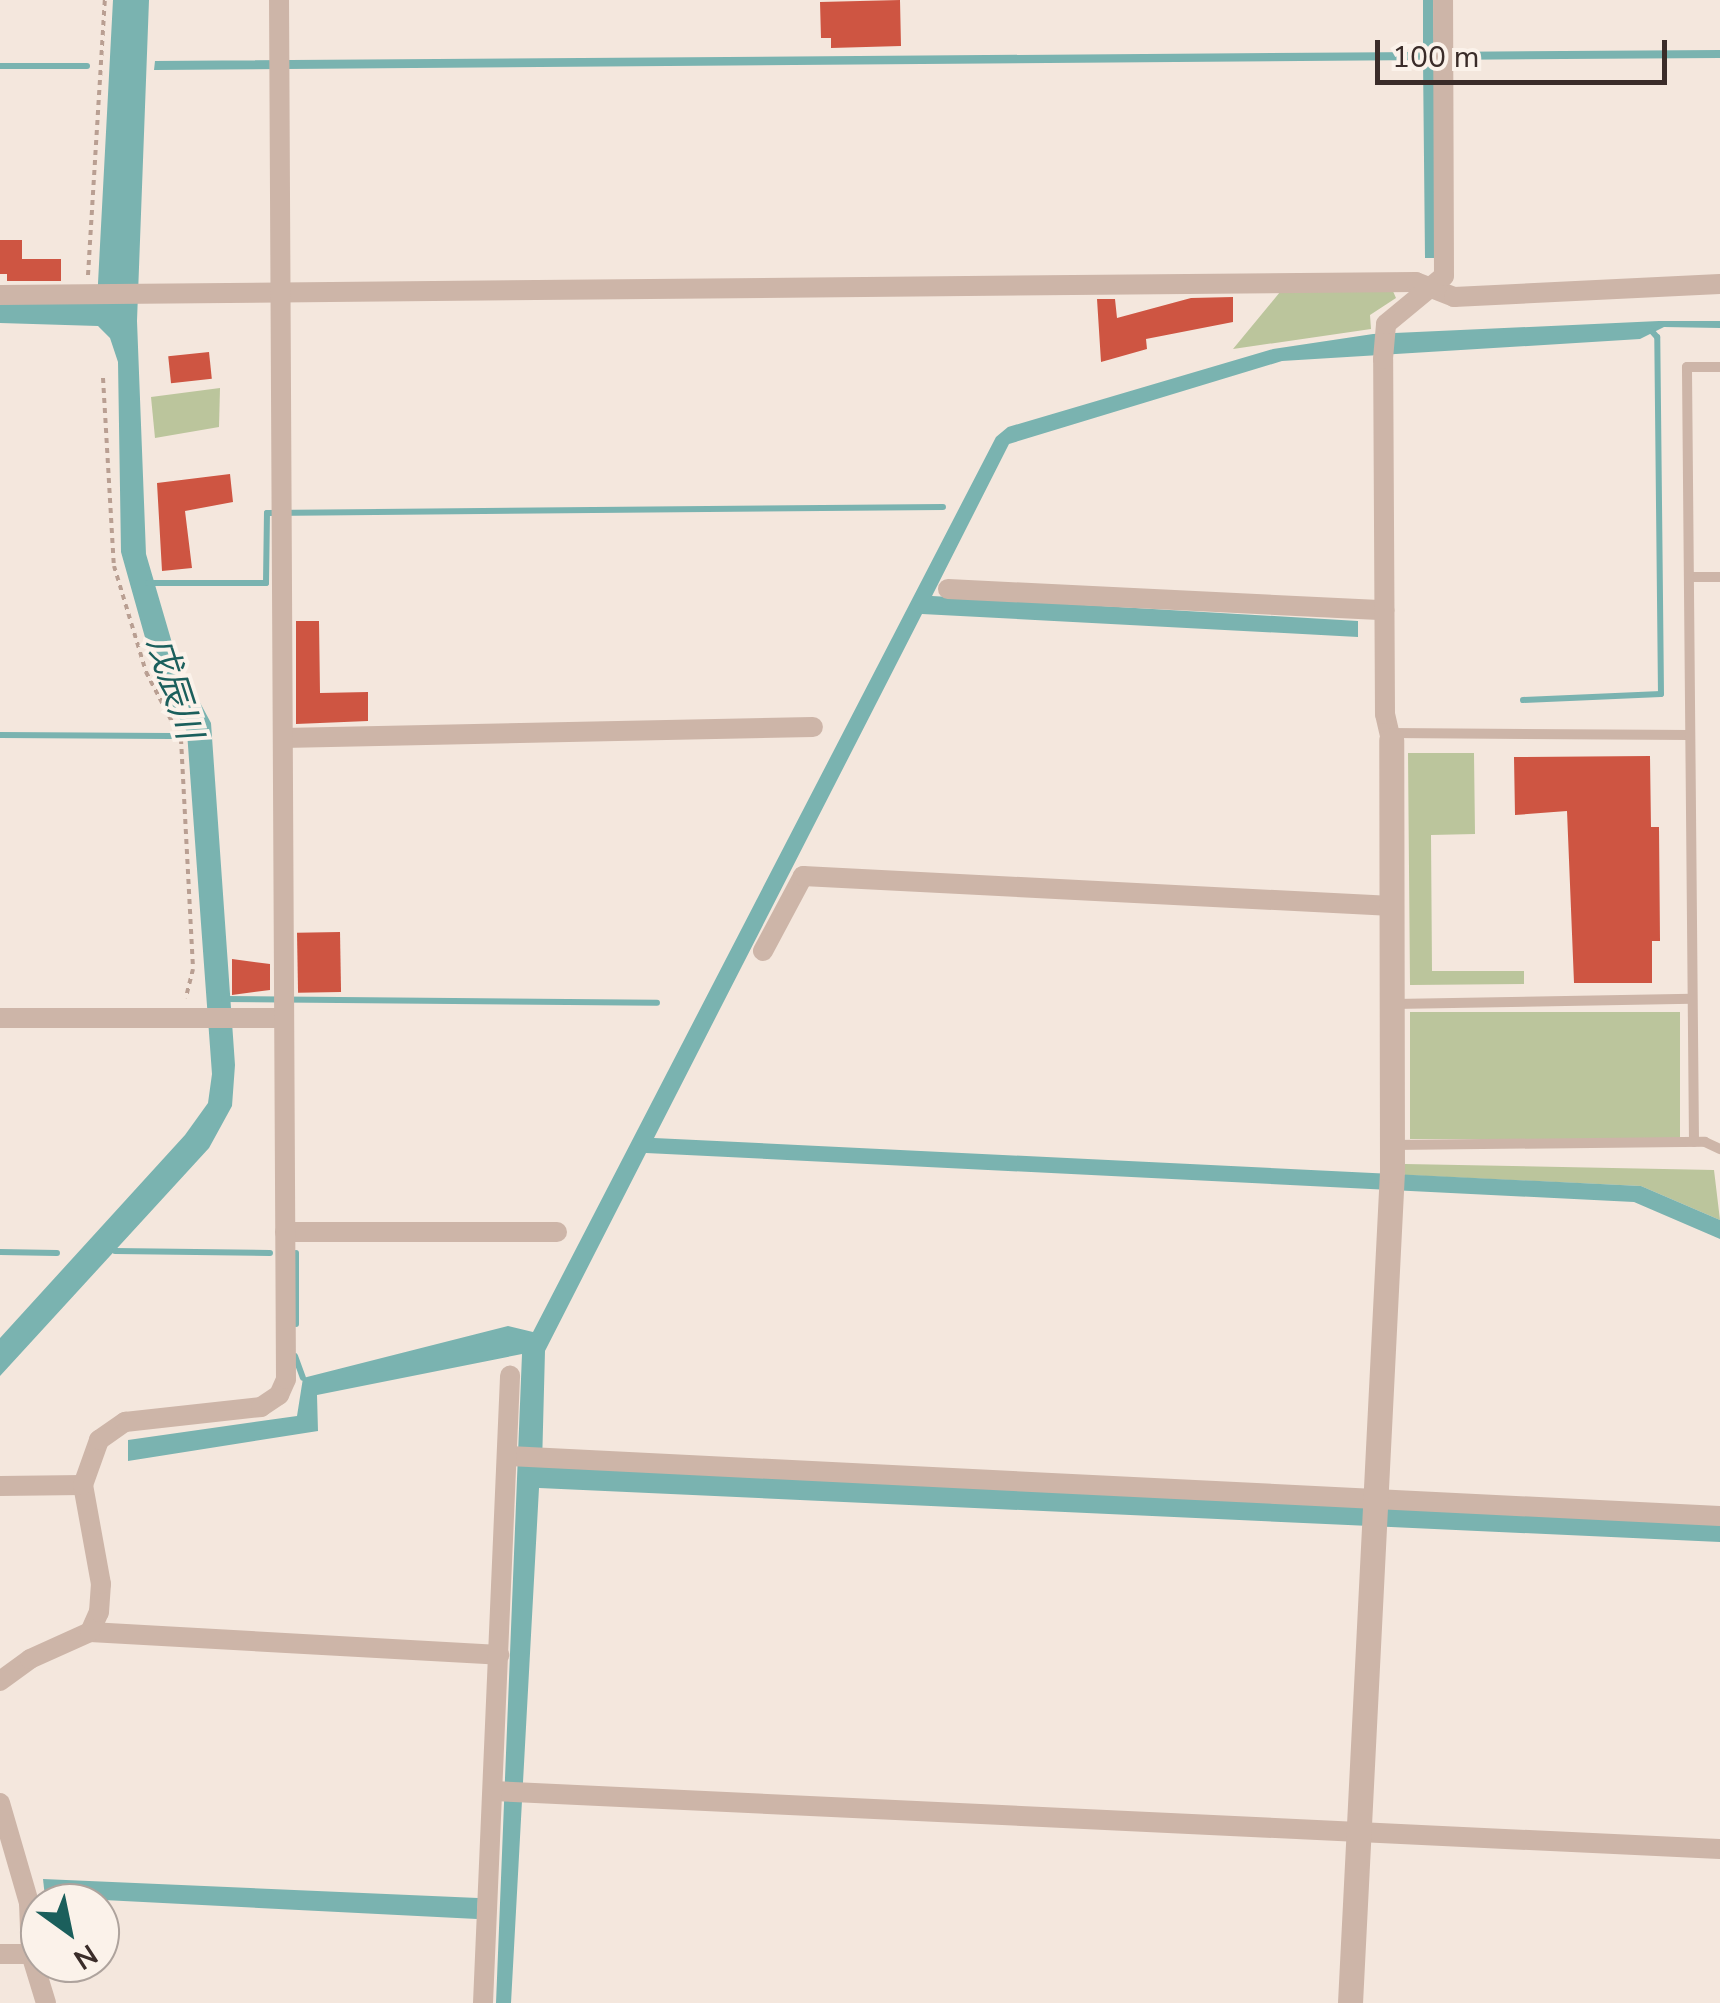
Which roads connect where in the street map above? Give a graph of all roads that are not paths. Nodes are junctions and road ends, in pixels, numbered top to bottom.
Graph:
1 (279, 0) edge
2 (1442, 0) edge
3 (1720, 284) edge
4 (1428, 290) junction
5 (282, 293) junction
6 (0, 295) edge
7 (1720, 366) edge
8 (1720, 577) edge
9 (1689, 578) junction
10 (948, 588) dead end
11 (1384, 610) junction
12 (813, 727) dead end
13 (1690, 734) junction
14 (1390, 736) junction
15 (283, 738) junction
16 (1392, 906) junction
17 (763, 950) dead end
18 (1692, 998) junction
19 (1392, 1004) junction
20 (284, 1007) junction
21 (0, 1018) edge
22 (1694, 1142) junction
23 (1720, 1149) edge
24 (1391, 1170) junction
25 (285, 1232) junction
26 (557, 1232) dead end
27 (510, 1376) dead end
28 (509, 1456) junction
29 (0, 1486) edge
30 (83, 1486) junction
31 (1375, 1500) junction
32 (1720, 1516) edge
33 (90, 1632) junction
34 (499, 1655) junction
35 (0, 1681) edge
36 (492, 1791) junction
37 (0, 1803) edge
38 (1359, 1832) junction
39 (1720, 1849) edge
40 (22, 1883) edge
41 (484, 2003) edge
42 (1350, 2003) edge

1 - 5 street
2 - 4 street
3 - 4 street
4 - 5 street
4 - 11 street
5 - 6 street
5 - 15 street
7 - 9 lane
8 - 9 lane
9 - 13 lane
10 - 11 street
11 - 14 street
12 - 15 street
13 - 14 lane
13 - 18 lane
14 - 16 street
15 - 20 street
16 - 17 street
16 - 19 street
18 - 19 lane
18 - 22 lane
19 - 24 street
20 - 21 street
20 - 25 street
22 - 23 lane
22 - 24 lane
24 - 31 street
25 - 26 street
25 - 30 street
27 - 28 street
28 - 31 street
28 - 34 street
29 - 30 street
30 - 33 street
31 - 32 street
31 - 38 street
33 - 34 street
33 - 35 street
34 - 36 street
36 - 38 street
36 - 41 street
37 - 40 street
38 - 39 street
38 - 42 street

